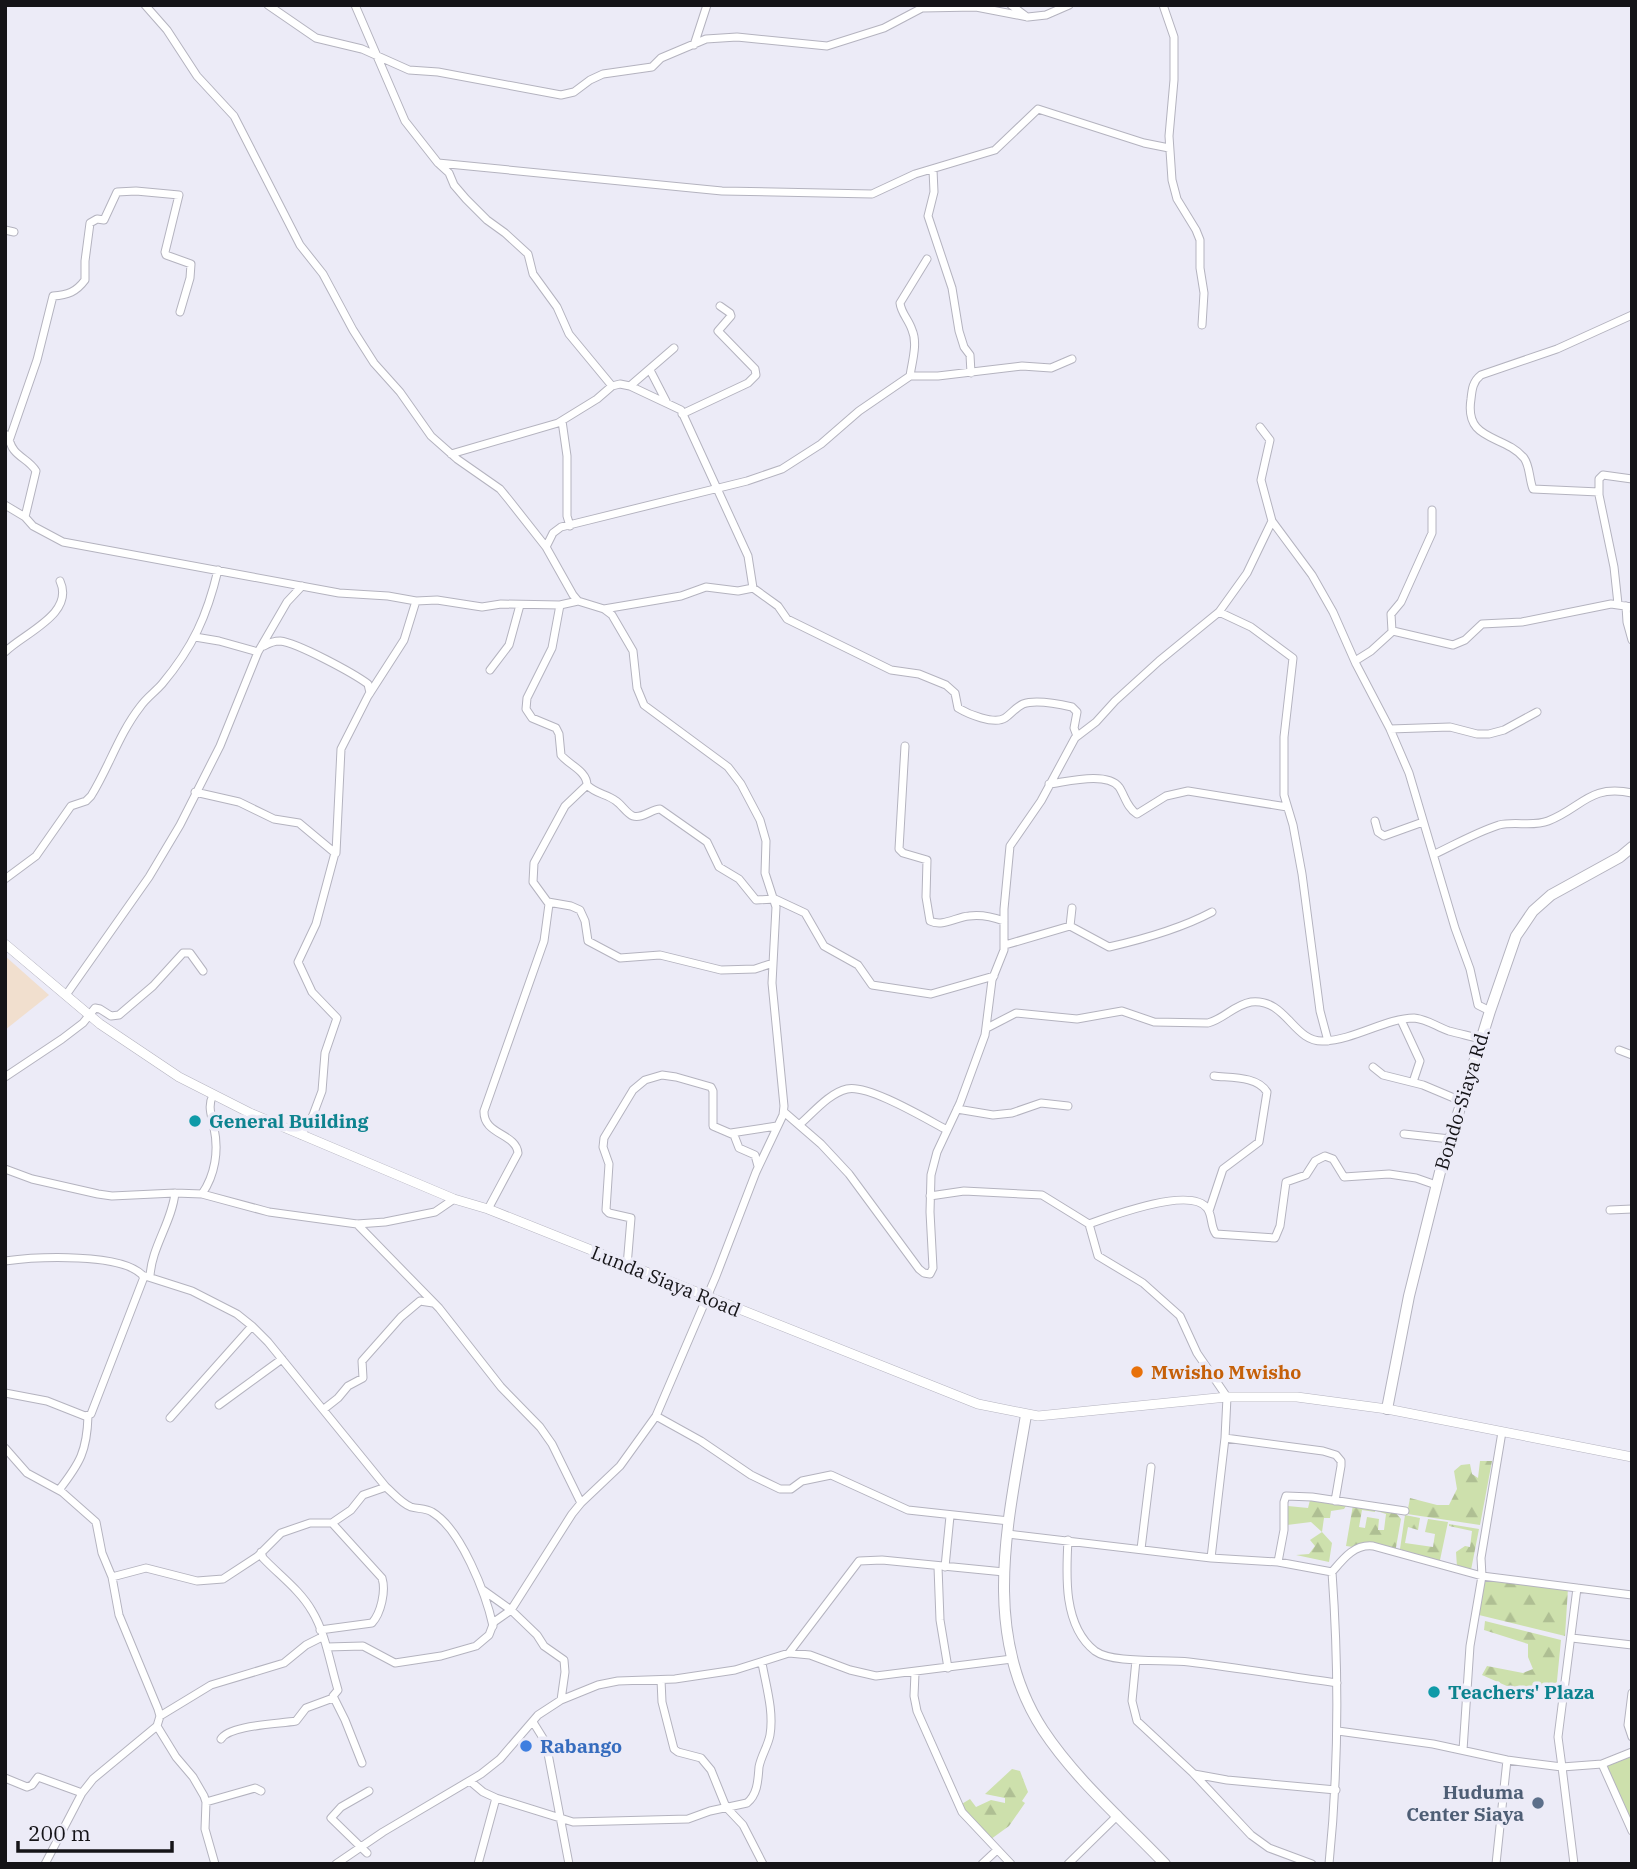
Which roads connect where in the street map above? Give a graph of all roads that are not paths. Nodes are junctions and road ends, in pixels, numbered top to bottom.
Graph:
1 (145, 5) edge
2 (268, 5) edge
3 (355, 5) edge
4 (707, 5) edge
5 (1011, 5) edge
6 (1069, 5) edge
7 (1163, 5) edge
8 (1028, 17) junction
9 (694, 46) junction
10 (377, 57) junction
11 (1169, 149) junction
12 (438, 163) junction
13 (933, 170) junction
14 (5, 230) edge
15 (14, 232) dead end
16 (927, 259) dead end
17 (720, 306) dead end
18 (180, 312) dead end
19 (1632, 314) edge
20 (1202, 325) dead end
21 (674, 348) dead end
22 (1072, 359) dead end
23 (650, 370) junction
24 (971, 373) junction
25 (910, 376) junction
26 (612, 386) junction
27 (630, 386) junction
28 (667, 402) junction
29 (682, 414) junction
30 (562, 421) junction
31 (1260, 427) dead end
32 (7, 436) edge
33 (452, 454) junction
34 (1632, 479) edge
35 (718, 487) junction
36 (1599, 492) junction
37 (5, 505) edge
38 (1432, 510) dead end
39 (25, 517) junction
40 (1272, 521) junction
41 (570, 526) junction
42 (546, 547) junction
43 (218, 570) junction
44 (60, 581) dead end
45 (302, 586) junction
46 (753, 588) junction
47 (570, 593) junction
48 (578, 600) junction
49 (416, 601) junction
50 (570, 604) junction
51 (1618, 604) junction
52 (520, 605) junction
53 (560, 605) junction
54 (1629, 606) edge
55 (604, 609) junction
56 (1219, 612) junction
57 (1392, 631) junction
58 (195, 637) junction
59 (1632, 640) edge
60 (260, 650) junction
61 (5, 652) edge
62 (1355, 662) junction
63 (490, 670) dead end
64 (370, 694) junction
65 (1537, 712) dead end
66 (1390, 729) junction
67 (1077, 736) junction
68 (905, 746) dead end
69 (1049, 784) junction
70 (587, 785) junction
71 (195, 792) junction
72 (1632, 793) edge
73 (1287, 807) junction
74 (1375, 821) dead end
75 (1423, 822) junction
76 (1631, 851) edge
77 (335, 853) junction
78 (1435, 854) junction
79 (5, 879) edge
80 (775, 899) junction
81 (548, 902) junction
82 (1072, 908) dead end
83 (1212, 912) dead end
84 (1004, 921) junction
85 (1070, 926) junction
86 (5, 944) edge
87 (1005, 945) junction
88 (773, 963) junction
89 (203, 971) dead end
90 (994, 976) junction
91 (66, 995) junction
92 (1490, 1011) junction
93 (88, 1015) junction
94 (1401, 1020) junction
95 (987, 1028) junction
96 (1481, 1039) junction
97 (1328, 1041) junction
98 (1619, 1050) dead end
99 (1632, 1055) edge
100 (1373, 1068) dead end
101 (1214, 1076) dead end
102 (5, 1077) edge
103 (1413, 1082) junction
104 (213, 1095) junction
105 (1461, 1101) junction
106 (1068, 1106) dead end
107 (957, 1110) junction
108 (784, 1112) junction
109 (799, 1125) junction
110 (778, 1126) junction
111 (947, 1130) junction
112 (731, 1133) junction
113 (1404, 1134) dead end
114 (301, 1135) junction
115 (1450, 1139) junction
116 (758, 1168) junction
117 (5, 1169) edge
118 (1436, 1185) junction
119 (175, 1193) junction
120 (202, 1194) junction
121 (930, 1196) junction
122 (454, 1199) junction
123 (488, 1209) junction
124 (1632, 1209) edge
125 (1610, 1210) dead end
126 (1209, 1211) junction
127 (357, 1224) junction
128 (1088, 1224) junction
129 (5, 1261) edge
130 (627, 1266) junction
131 (146, 1276) junction
132 (708, 1297) junction
133 (439, 1308) junction
134 (252, 1326) junction
135 (282, 1359) junction
136 (5, 1393) edge
137 (1227, 1397) junction
138 (219, 1405) dead end
139 (324, 1409) junction
140 (1387, 1409) junction
141 (1026, 1415) junction
142 (88, 1416) junction
143 (656, 1416) junction
144 (170, 1418) dead end
145 (1502, 1432) junction
146 (1225, 1438) junction
147 (5, 1448) edge
148 (1632, 1457) edge
149 (1151, 1467) dead end
150 (386, 1487) junction
151 (59, 1490) junction
152 (1335, 1501) junction
153 (581, 1503) junction
154 (1405, 1511) dead end
155 (950, 1516) junction
156 (1009, 1521) junction
157 (332, 1523) junction
158 (1008, 1534) junction
159 (1068, 1540) junction
160 (1141, 1549) junction
161 (261, 1552) junction
162 (1211, 1558) junction
163 (1278, 1562) junction
164 (941, 1567) junction
165 (1004, 1572) junction
166 (1332, 1572) junction
167 (1482, 1576) junction
168 (112, 1577) junction
169 (1577, 1588) junction
170 (483, 1590) junction
171 (1632, 1595) edge
172 (511, 1610) junction
173 (493, 1626) junction
174 (321, 1634) junction
175 (1572, 1638) junction
176 (1632, 1645) edge
177 (327, 1647) junction
178 (789, 1653) junction
179 (1012, 1659) junction
180 (1136, 1660) junction
181 (762, 1663) junction
182 (948, 1668) junction
183 (915, 1673) junction
184 (661, 1680) junction
185 (1338, 1683) junction
186 (1632, 1693) edge
187 (333, 1698) junction
188 (561, 1700) junction
189 (160, 1716) junction
190 (533, 1721) junction
191 (157, 1726) junction
192 (1338, 1731) junction
193 (1632, 1737) edge
194 (221, 1739) dead end
195 (1463, 1749) junction
196 (1632, 1752) edge
197 (1507, 1760) junction
198 (362, 1763) dead end
199 (1602, 1764) junction
200 (1562, 1768) junction
201 (1193, 1773) junction
202 (5, 1778) edge
203 (470, 1781) junction
204 (1336, 1790) junction
205 (261, 1791) dead end
206 (369, 1791) dead end
207 (82, 1793) junction
208 (496, 1798) junction
209 (206, 1802) junction
210 (726, 1807) junction
211 (1118, 1815) junction
212 (560, 1819) junction
213 (1632, 1831) edge
214 (364, 1849) junction
215 (997, 1850) junction
216 (338, 1863) edge
217 (45, 1864) edge
218 (215, 1864) edge
219 (478, 1864) edge
220 (569, 1864) edge
221 (763, 1864) edge
222 (982, 1864) edge
223 (1011, 1864) edge
224 (1068, 1864) edge
225 (1165, 1864) edge
226 (1312, 1864) edge
227 (1329, 1864) edge
228 (1496, 1864) edge
229 (1574, 1864) edge

1 - 33 street
2 - 10 street
3 - 10 street
4 - 9 street
5 - 8 street
6 - 8 street
7 - 11 street
8 - 9 street
9 - 10 street
10 - 12 street
11 - 13 street
11 - 20 street
12 - 13 street
12 - 26 street
13 - 24 street
14 - 15 street
16 - 25 street
17 - 29 street
18 - 32 street
19 - 36 street
21 - 23 street
22 - 24 street
23 - 27 street
23 - 28 street
24 - 25 street
25 - 35 street
26 - 27 street
26 - 30 street
27 - 28 street
28 - 29 street
29 - 35 street
30 - 33 street
30 - 41 street
31 - 40 street
32 - 39 street
33 - 42 street
34 - 36 street
35 - 41 street
35 - 46 street
36 - 51 street
37 - 39 street
38 - 57 street
39 - 43 street
40 - 56 street
40 - 62 street
41 - 42 street
42 - 47 street
43 - 45 street
43 - 58 street
44 - 61 street
45 - 49 street
45 - 60 street
46 - 55 street
46 - 67 street
47 - 48 street
47 - 50 street
48 - 50 street
48 - 55 street
49 - 52 street
49 - 64 street
50 - 53 street
51 - 54 street
51 - 57 street
52 - 53 street
52 - 63 street
53 - 70 street
54 - 59 street
55 - 80 street
56 - 67 street
56 - 73 street
57 - 62 street
58 - 60 street
58 - 79 street
60 - 64 street
60 - 71 street
62 - 66 street
64 - 77 street
65 - 66 street
66 - 75 street
67 - 69 street
68 - 84 street
69 - 73 street
69 - 84 street
70 - 80 street
70 - 81 street
71 - 77 street
71 - 91 street
72 - 78 street
73 - 97 street
74 - 75 street
75 - 78 street
76 - 92 highway, Bondo-Siaya Rd.
77 - 114 street
78 - 92 street
80 - 88 street
80 - 90 street
81 - 88 street
81 - 123 street
82 - 85 street
83 - 85 street
84 - 87 street
85 - 87 street
86 - 91 main road, Lunda Siaya Road
87 - 90 street
88 - 108 street
89 - 93 street
90 - 95 street
91 - 93 main road, Lunda Siaya Road
92 - 96 highway, Bondo-Siaya Rd.
93 - 102 street
93 - 104 main road, Lunda Siaya Road
94 - 96 street
94 - 97 street
94 - 103 street
95 - 97 street
95 - 107 street
96 - 105 highway, Bondo-Siaya Rd.
98 - 99 street
100 - 103 street
101 - 126 street
103 - 105 street
104 - 114 main road, Lunda Siaya Road
104 - 120 street
105 - 115 highway, Bondo-Siaya Rd.
106 - 107 street
107 - 111 street
108 - 109 street
108 - 110 street
109 - 111 street
109 - 121 street
110 - 112 street
110 - 116 street
111 - 121 street
112 - 116 street
112 - 130 street
113 - 115 street
114 - 122 main road, Lunda Siaya Road
115 - 118 highway, Bondo-Siaya Rd.
116 - 132 street
117 - 119 street
118 - 126 street
118 - 140 highway, Bondo-Siaya Rd.
119 - 120 street
119 - 131 street
120 - 127 street
121 - 128 street
122 - 123 main road, Lunda Siaya Road
122 - 127 street
123 - 130 main road, Lunda Siaya Road
124 - 125 street
126 - 128 street
127 - 133 street
128 - 137 street
129 - 131 street
130 - 132 main road, Lunda Siaya Road
131 - 134 street
131 - 142 street
132 - 141 main road, Lunda Siaya Road
132 - 143 street
133 - 139 street
133 - 153 street
134 - 135 street
134 - 144 street
135 - 138 street
135 - 139 street
136 - 142 street
137 - 140 main road, Lunda Siaya Road
137 - 141 main road, Lunda Siaya Road
137 - 146 street
139 - 150 street
140 - 145 main road, Lunda Siaya Road
141 - 156 highway
142 - 151 street
143 - 153 street
143 - 155 street
145 - 148 main road, Lunda Siaya Road
145 - 167 street
146 - 152 street
146 - 162 street
147 - 151 street
149 - 160 street
150 - 157 street
150 - 170 street
151 - 168 street
152 - 154 street
152 - 163 street
153 - 172 street
155 - 156 street
155 - 164 street
156 - 158 highway
157 - 161 street
157 - 174 street
158 - 159 street
158 - 165 highway
159 - 160 street
159 - 180 street
160 - 162 street
161 - 168 street
161 - 174 street
162 - 163 street
163 - 166 street
164 - 165 street
164 - 178 street
164 - 182 street
165 - 179 highway
166 - 167 street
166 - 185 street
167 - 169 street
167 - 195 street
168 - 189 street
169 - 171 street
169 - 175 street
170 - 172 street
170 - 173 street
172 - 173 street
172 - 188 street
173 - 177 street
174 - 177 street
174 - 189 street
175 - 176 street
175 - 200 street
177 - 187 street
178 - 181 street
178 - 183 street
179 - 182 street
179 - 211 highway
180 - 185 street
180 - 201 street
181 - 184 street
181 - 210 street
182 - 183 street
183 - 215 street
184 - 188 street
184 - 210 street
185 - 192 street
186 - 193 street
187 - 194 street
187 - 198 street
188 - 190 street
189 - 191 street
190 - 203 street
190 - 212 street
191 - 207 street
191 - 209 street
192 - 195 street
192 - 204 street
195 - 197 street
196 - 199 street
197 - 200 street
197 - 228 street
199 - 200 street
199 - 213 street
200 - 229 street
201 - 204 street
201 - 226 street
202 - 207 street
203 - 208 street
203 - 214 street
204 - 227 street
205 - 209 street
206 - 214 street
207 - 217 street
208 - 212 street
208 - 219 street
209 - 218 street
210 - 212 street
210 - 221 street
211 - 224 street
211 - 225 highway
212 - 220 street
214 - 216 street
215 - 222 street
215 - 223 street

